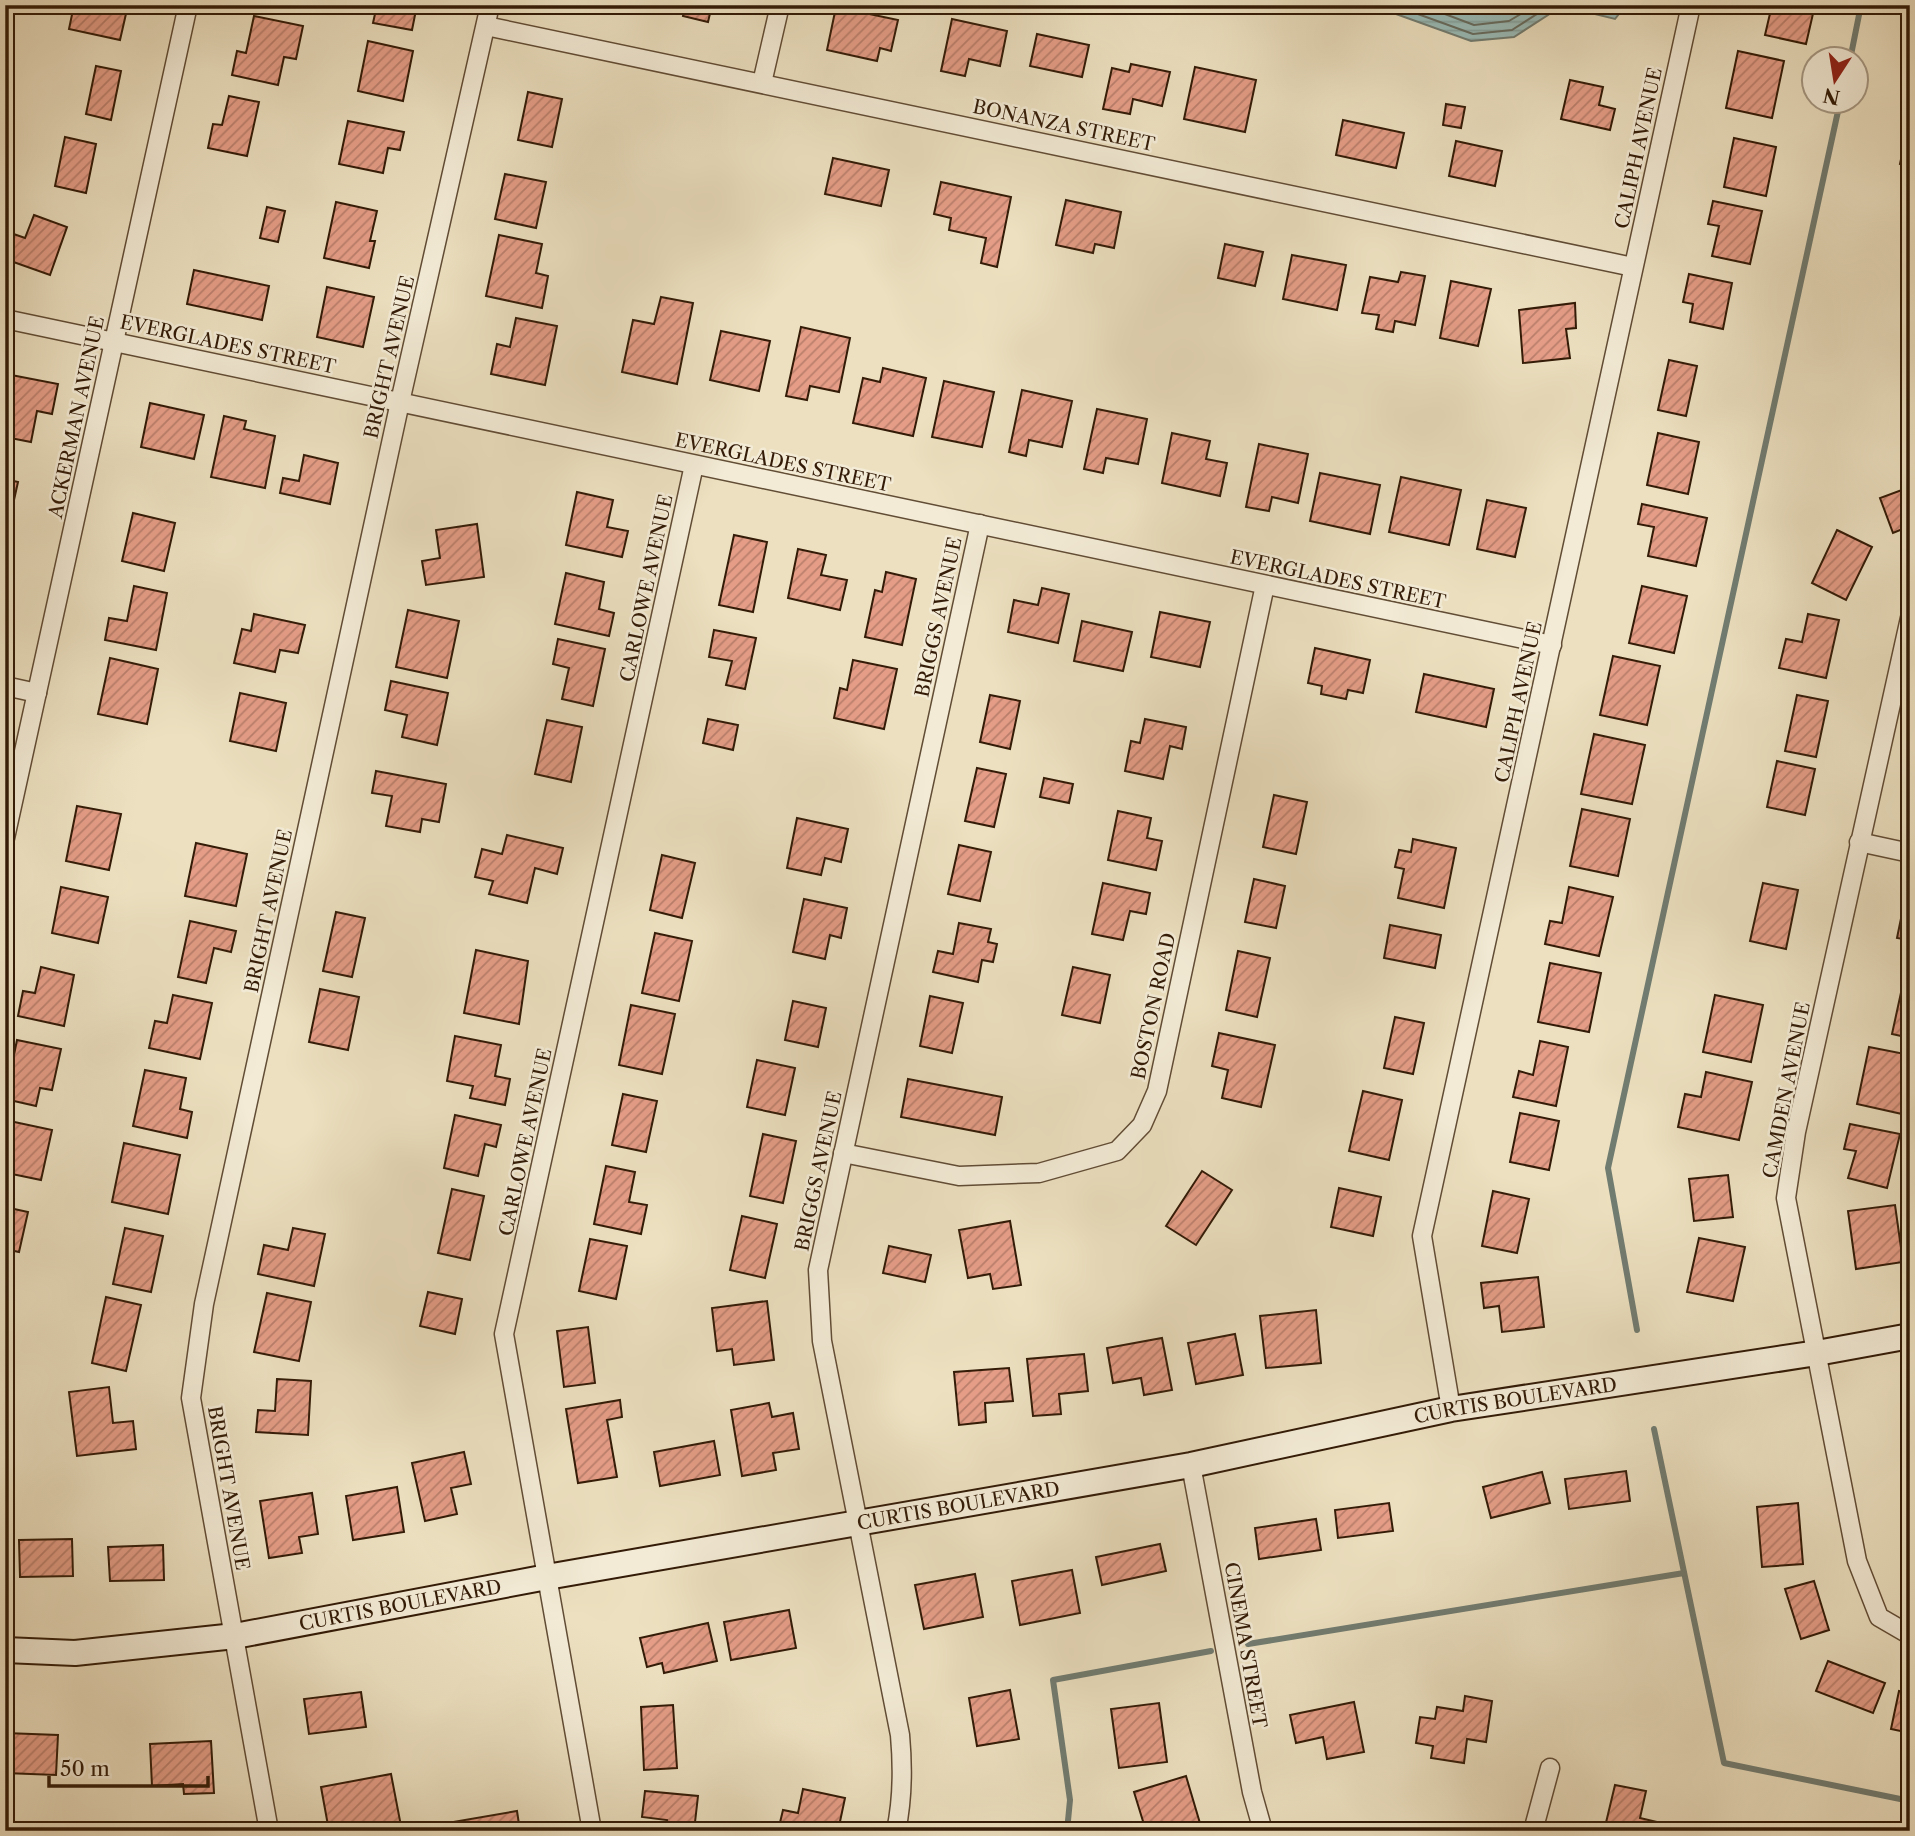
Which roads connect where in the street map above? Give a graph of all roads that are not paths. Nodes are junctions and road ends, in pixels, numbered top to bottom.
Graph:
1 (188, 5) edge
2 (490, 5) edge
3 (780, 5) edge
4 (1691, 5) edge
5 (486, 26) junction
6 (762, 83) junction
7 (1633, 267) junction
8 (5, 319) edge
9 (114, 342) junction
10 (400, 402) junction
11 (694, 465) junction
12 (980, 524) junction
13 (1265, 585) junction
14 (1910, 618) edge
15 (1552, 645) junction
16 (5, 686) edge
17 (37, 693) junction
18 (5, 838) edge
19 (1859, 842) junction
20 (1910, 853) edge
21 (843, 1153) junction
22 (1910, 1336) edge
23 (1817, 1353) junction
24 (1451, 1409) junction
25 (1191, 1465) junction
26 (859, 1523) junction
27 (547, 1577) junction
28 (1910, 1635) edge
29 (235, 1636) junction
30 (5, 1650) edge
31 (1550, 1768) dead end
32 (270, 1831) edge
33 (592, 1831) edge
34 (896, 1831) edge
35 (1264, 1831) edge
36 (1533, 1831) edge

1 - 9 street, ACKERMAN AVENUE
2 - 5 street, BRIGHT AVENUE
3 - 6 street
4 - 7 street, CALIPH AVENUE
5 - 6 street, BONANZA STREET
5 - 10 street, BRIGHT AVENUE
6 - 7 street, BONANZA STREET
7 - 15 street, CALIPH AVENUE
8 - 9 street, EVERGLADES STREET
9 - 10 street, EVERGLADES STREET
9 - 17 street, ACKERMAN AVENUE
10 - 11 street, EVERGLADES STREET
10 - 29 street, BRIGHT AVENUE
11 - 12 street, EVERGLADES STREET
11 - 27 street, CARLOWE AVENUE
12 - 13 street, EVERGLADES STREET
12 - 21 street, BRIGGS AVENUE
13 - 15 street, EVERGLADES STREET
13 - 21 street, BOSTON ROAD
14 - 19 street, CAMDEN AVENUE
15 - 24 street, CALIPH AVENUE
16 - 17 street
17 - 18 street, ACKERMAN AVENUE
19 - 20 street
19 - 23 street, CAMDEN AVENUE
21 - 26 street, BRIGGS AVENUE
22 - 23 street, CURTIS BOULEVARD
23 - 24 street, CURTIS BOULEVARD
23 - 28 street, CAMDEN AVENUE
24 - 25 street, CURTIS BOULEVARD
25 - 26 street, CURTIS BOULEVARD
25 - 35 street, CINEMA STREET
26 - 27 street, CURTIS BOULEVARD
26 - 34 street, BRIGGS AVENUE
27 - 29 street, CURTIS BOULEVARD
27 - 33 street, CARLOWE AVENUE
29 - 30 street, CURTIS BOULEVARD
29 - 32 street, BRIGHT AVENUE
31 - 36 street

